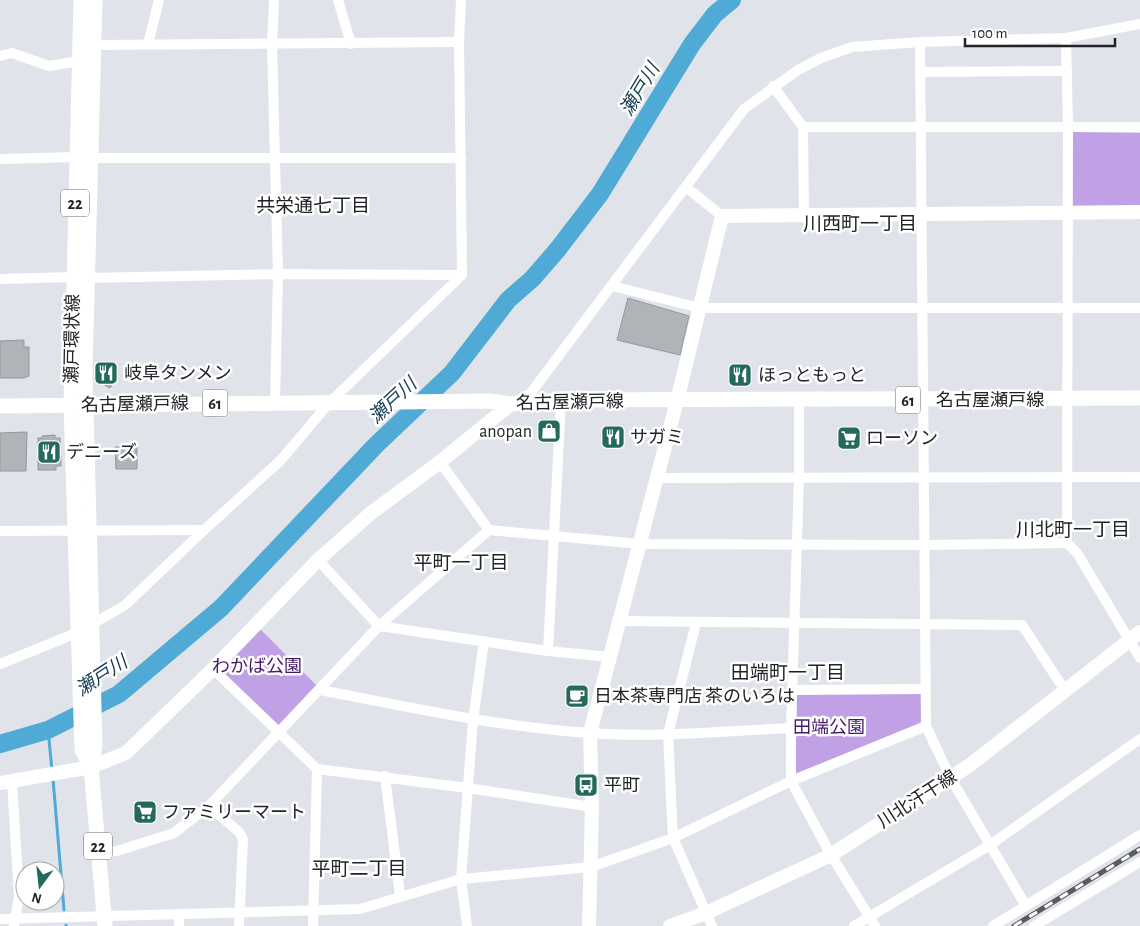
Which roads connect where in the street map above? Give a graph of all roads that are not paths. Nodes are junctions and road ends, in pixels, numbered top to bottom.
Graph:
1 (81, 0) edge
2 (95, 0) edge
3 (159, 0) edge
4 (274, 0) edge
5 (338, 0) edge
6 (461, 0) edge
7 (1140, 24) edge
8 (1066, 38) junction
9 (459, 42) junction
10 (920, 42) junction
11 (148, 44) junction
12 (351, 44) junction
13 (94, 45) junction
14 (272, 45) junction
15 (0, 56) edge
16 (79, 61) junction
17 (1067, 71) junction
18 (921, 72) junction
19 (773, 86) junction
20 (1068, 126) junction
21 (803, 127) junction
22 (1140, 127) edge
23 (921, 128) junction
24 (274, 157) junction
25 (84, 158) junction
26 (461, 158) junction
27 (0, 159) edge
28 (686, 187) junction
29 (1140, 212) edge
30 (1066, 213) junction
31 (804, 214) junction
32 (922, 214) junction
33 (722, 216) junction
34 (278, 274) junction
35 (462, 275) junction
36 (72, 277) junction
37 (88, 278) junction
38 (0, 279) edge
39 (612, 286) junction
40 (700, 308) junction
41 (921, 308) junction
42 (1068, 308) junction
43 (1140, 308) edge
44 (1140, 398) edge
45 (561, 400) junction
46 (799, 400) junction
47 (922, 400) junction
48 (1068, 400) junction
49 (677, 401) junction
50 (337, 402) junction
51 (275, 403) junction
52 (511, 404) junction
53 (78, 405) junction
54 (0, 406) edge
55 (440, 462) junction
56 (799, 477) junction
57 (1067, 477) junction
58 (1140, 477) edge
59 (657, 478) junction
60 (922, 478) junction
61 (82, 530) junction
62 (204, 530) junction
63 (489, 530) junction
64 (0, 531) edge
65 (555, 536) junction
66 (1067, 543) junction
67 (640, 544) junction
68 (798, 545) junction
69 (923, 545) junction
70 (318, 560) junction
71 (620, 621) junction
72 (796, 622) junction
73 (696, 623) junction
74 (925, 624) junction
75 (379, 626) junction
76 (85, 628) junction
77 (1135, 636) edge
78 (484, 641) junction
79 (548, 650) junction
80 (610, 657) junction
81 (1140, 658) edge
82 (0, 664) edge
83 (213, 669) junction
84 (925, 689) junction
85 (320, 690) junction
86 (792, 690) junction
87 (1066, 692) junction
88 (474, 720) junction
89 (926, 726) junction
90 (791, 728) junction
91 (279, 731) junction
92 (590, 733) junction
93 (668, 734) junction
94 (1140, 739) edge
95 (91, 766) junction
96 (316, 769) junction
97 (386, 776) junction
98 (950, 777) junction
99 (791, 781) junction
100 (6, 782) edge
101 (468, 788) junction
102 (210, 806) junction
103 (592, 807) junction
104 (1140, 836) edge
105 (673, 838) junction
106 (990, 845) junction
107 (98, 853) junction
108 (831, 855) junction
109 (1140, 862) edge
110 (591, 867) junction
111 (461, 879) junction
112 (400, 895) junction
113 (1026, 906) junction
114 (314, 910) junction
115 (240, 912) junction
116 (0, 919) edge
117 (709, 920) edge
118 (104, 921) edge
119 (179, 921) edge
120 (14, 922) edge
121 (872, 922) edge
122 (1041, 924) edge
123 (239, 926) edge
124 (313, 926) edge
125 (467, 926) edge
126 (590, 926) edge
127 (670, 926) edge
128 (854, 926) edge
129 (993, 926) edge

1 - 16 main road, 瀬戸環状線 / 22
2 - 13 main road, 瀬戸環状線 / 22
3 - 11 street
4 - 14 street
5 - 12 street
6 - 9 street
7 - 8 street
8 - 10 street
8 - 17 street
9 - 12 street
9 - 26 street
10 - 18 street
10 - 19 street
11 - 13 street
11 - 14 street
12 - 14 street
13 - 25 main road, 瀬戸環状線 / 22
14 - 24 street
15 - 16 street
16 - 25 main road, 瀬戸環状線 / 22
17 - 18 street
17 - 20 street
18 - 23 street
19 - 21 street
19 - 28 street
20 - 22 street
20 - 23 street
20 - 30 street
21 - 23 street
21 - 31 street
23 - 32 street
24 - 25 street
24 - 26 street
24 - 34 street
25 - 27 street
25 - 36 main road, 瀬戸環状線 / 22
25 - 37 main road, 瀬戸環状線 / 22
26 - 35 street
28 - 33 street
28 - 39 street
29 - 30 street
30 - 32 street
30 - 42 street
31 - 32 street
31 - 33 street
32 - 41 street
33 - 40 street
34 - 35 street
34 - 37 street
34 - 51 street
35 - 50 street
36 - 38 street
36 - 53 main road, 瀬戸環状線 / 22
37 - 53 main road, 瀬戸環状線 / 22
39 - 40 street
39 - 52 street
40 - 41 street
40 - 49 street
41 - 42 street
41 - 47 street
42 - 43 street
42 - 48 street
44 - 48 main road, 名古屋瀬戸線 / 61
45 - 49 main road, 名古屋瀬戸線 / 61
45 - 52 main road, 名古屋瀬戸線 / 61
45 - 65 street
46 - 47 main road, 名古屋瀬戸線 / 61
46 - 49 main road, 名古屋瀬戸線 / 61
46 - 56 street
47 - 48 main road, 名古屋瀬戸線 / 61
47 - 60 street
48 - 57 street
49 - 59 street
50 - 51 main road, 名古屋瀬戸線 / 61
50 - 52 main road, 名古屋瀬戸線 / 61
50 - 62 street
51 - 53 main road, 名古屋瀬戸線 / 61
52 - 55 street
53 - 54 main road, 名古屋瀬戸線 / 61
53 - 61 main road, 瀬戸環状線 / 22
55 - 63 street
55 - 70 street
56 - 59 street
56 - 60 street
56 - 68 street
57 - 58 street
57 - 60 street
57 - 66 street
59 - 67 street
60 - 69 street
61 - 62 street
61 - 64 street
61 - 76 main road, 瀬戸環状線 / 22
62 - 76 street
63 - 65 street
63 - 75 street
65 - 67 street
65 - 79 street
66 - 69 street
66 - 77 street
67 - 68 street
67 - 71 street
68 - 69 street
68 - 72 street
69 - 74 street
70 - 75 street
70 - 83 street
71 - 73 street
71 - 80 street
72 - 73 street
72 - 74 street
72 - 86 street
73 - 93 street
74 - 84 street
74 - 87 street
75 - 78 street
75 - 85 street
76 - 82 street
76 - 95 main road, 瀬戸環状線 / 22
77 - 81 street
77 - 87 street, 川北汗干線
78 - 79 street
78 - 88 street
79 - 80 street
80 - 92 street
83 - 91 street
83 - 95 street
84 - 86 street
84 - 89 street
85 - 88 street
85 - 91 street
86 - 90 street
87 - 98 street, 川北汗干線
88 - 92 street
88 - 101 street
89 - 98 street
89 - 99 street
90 - 93 street
90 - 99 street
91 - 96 street
91 - 102 street
92 - 93 street
92 - 103 street
93 - 105 street
94 - 106 street
95 - 100 street
95 - 107 main road, 瀬戸環状線 / 22
96 - 97 street
96 - 114 street
97 - 101 street
97 - 112 street
98 - 106 street
98 - 108 street, 川北汗干線
99 - 105 street
99 - 108 street
100 - 120 street
101 - 103 street
101 - 111 street
102 - 107 street
102 - 115 street
103 - 110 street
104 - 113 street
105 - 110 street
105 - 117 street
106 - 113 street
106 - 121 street
107 - 118 main road, 瀬戸環状線 / 22
108 - 117 street, 川北汗干線
108 - 121 street
109 - 122 street
110 - 111 street
110 - 126 street
111 - 112 street
111 - 125 street
112 - 114 street
113 - 129 street
114 - 115 street
114 - 124 street
115 - 119 street
115 - 123 street
116 - 120 street
117 - 127 street, 川北汗干線
118 - 119 street
118 - 120 street
121 - 128 street

